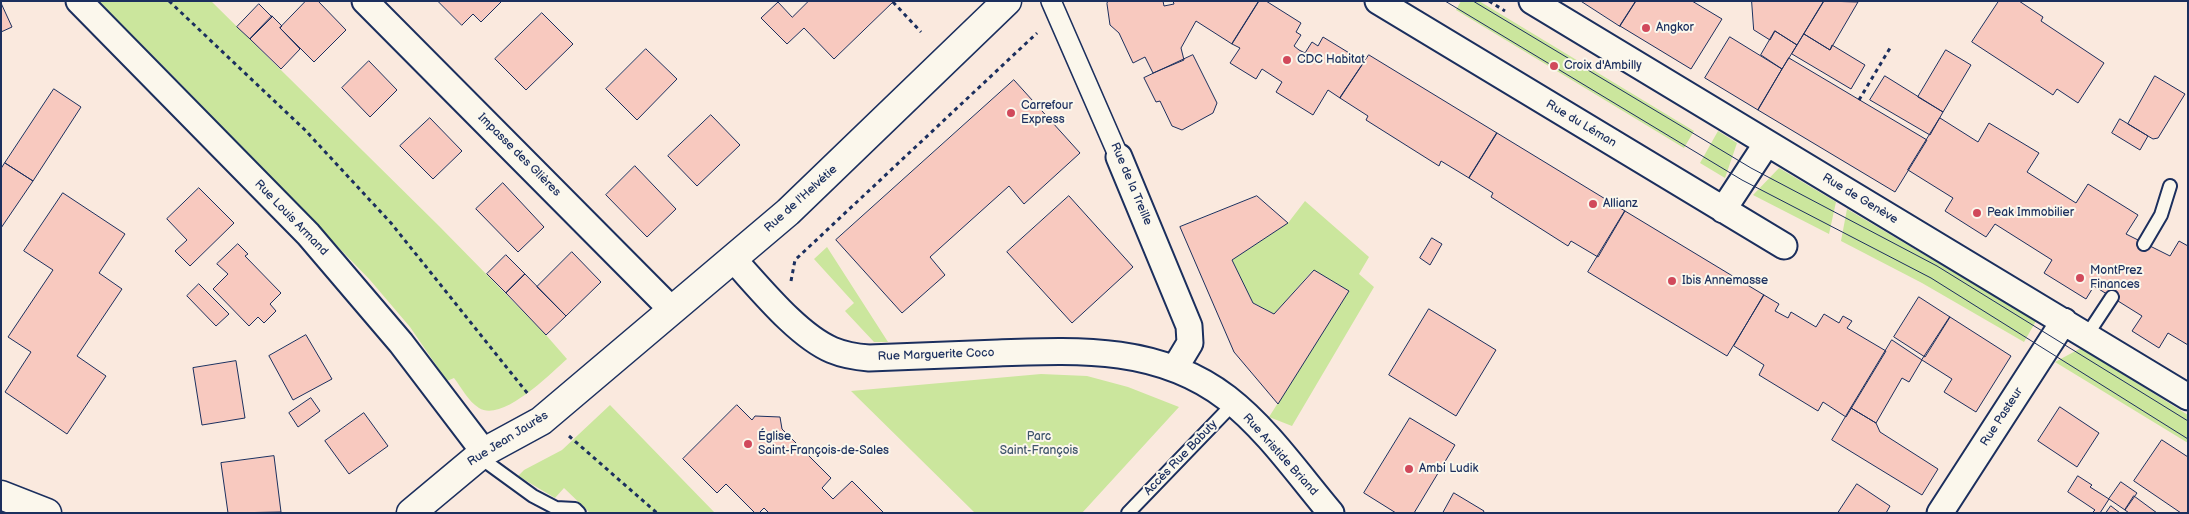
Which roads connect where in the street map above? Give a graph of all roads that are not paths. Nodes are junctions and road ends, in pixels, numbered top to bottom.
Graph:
1 (80, 1) edge
2 (365, 1) edge
3 (1007, 1) edge
4 (1378, 1) edge
5 (1532, 1) edge
6 (1054, 8) edge
7 (1767, 143) junction
8 (1119, 157) joint
9 (2170, 186) dead end
10 (1723, 210) junction
11 (2144, 244) dead end
12 (1784, 246) dead end
13 (732, 259) junction
14 (2112, 297) dead end
15 (672, 310) junction
16 (2064, 321) junction
17 (2086, 335) junction
18 (1175, 368) junction
19 (583, 385) joint
20 (2188, 397) edge
21 (1233, 404) junction
22 (481, 454) junction
23 (1, 495) edge
24 (48, 513) edge
25 (411, 513) edge
26 (579, 513) edge
27 (1128, 513) edge
28 (1331, 513) edge
29 (1940, 513) edge

1 - 22 street, Rue Louis Armand
2 - 15 street, Impasse des Glières
3 - 13 street, Rue de l'Helvétie
4 - 10 street, Rue du Léman
5 - 7 street, Rue de Genève
6 - 8 street, Rue de la Treille
7 - 10 street
7 - 16 street, Rue de Genève
8 - 18 street, Rue de la Treille
9 - 11 lane
10 - 12 street, Rue du Léman
13 - 15 street, Rue de l'Helvétie
13 - 18 street, Rue Marguerite Coco
14 - 17 lane
15 - 19 street, Rue de l'Helvétie
16 - 17 street, Rue de Genève
16 - 29 street, Rue Pasteur
17 - 20 street, Rue de Genève
18 - 21 street, Rue Aristide Briand
19 - 22 street, Rue Jean Jaurès
21 - 27 lane, Accès Rue Babuty
21 - 28 street, Rue Aristide Briand
22 - 25 street, Rue Jean Jaurès
22 - 26 lane
23 - 24 street

